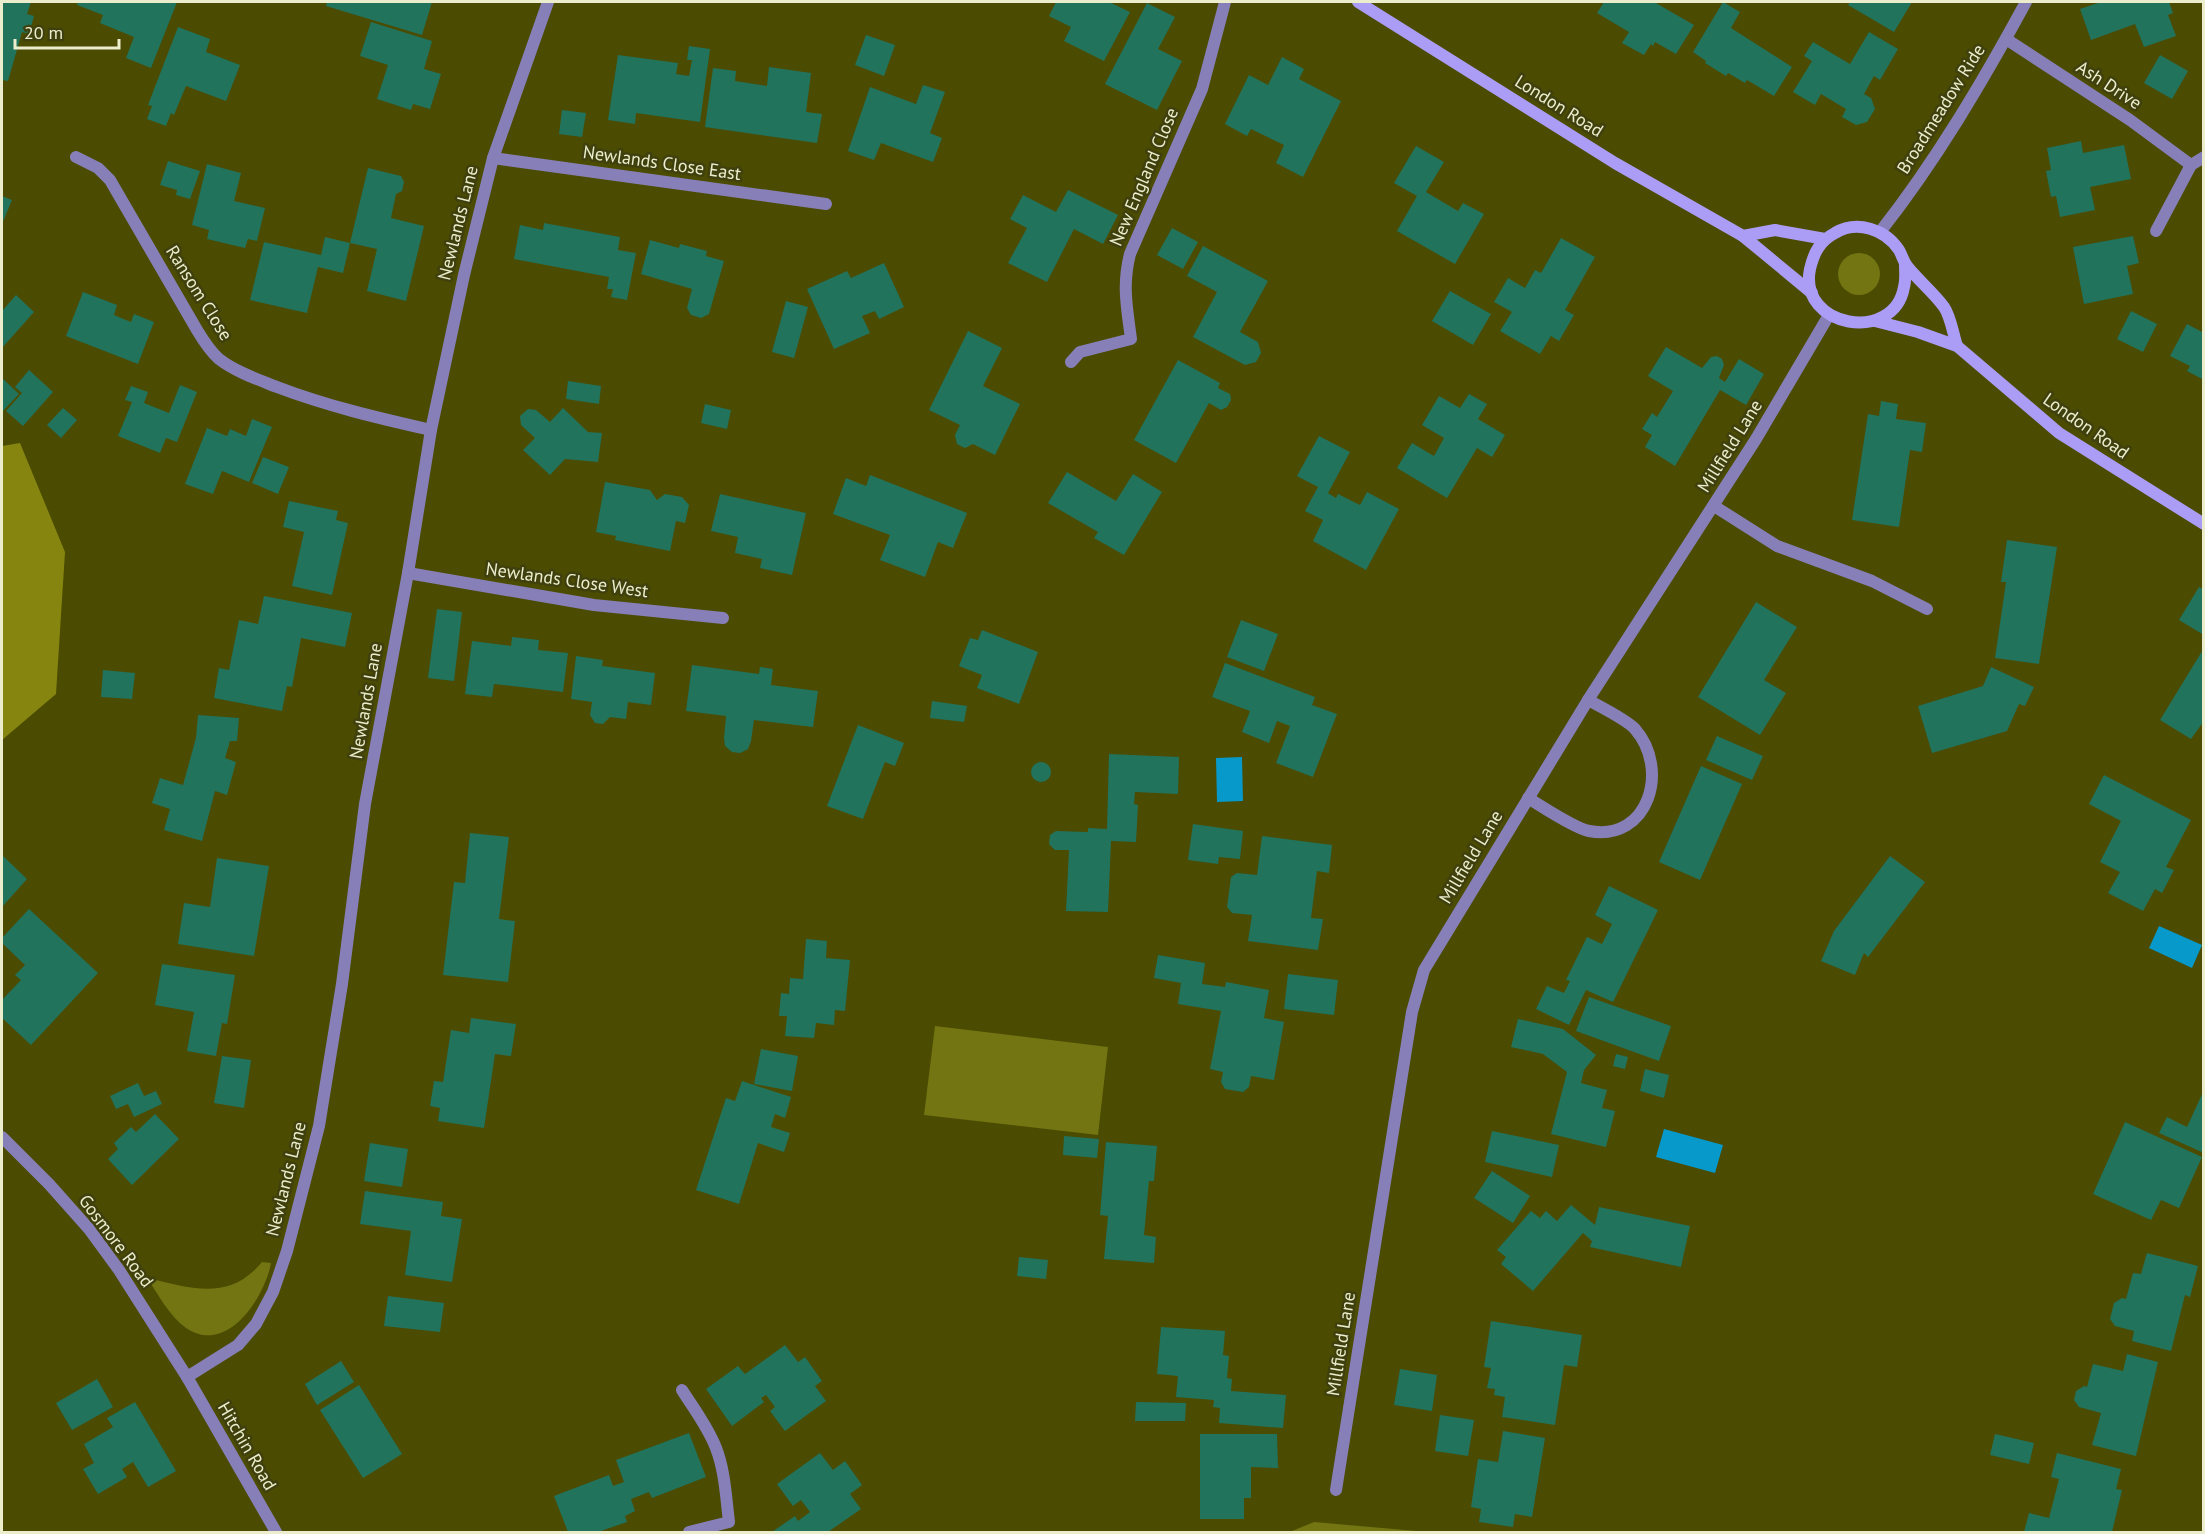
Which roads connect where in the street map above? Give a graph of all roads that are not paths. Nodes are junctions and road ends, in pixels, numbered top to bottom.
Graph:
1 (548, 2) edge
2 (1225, 2) edge
3 (1358, 2) edge
4 (2026, 2) edge
5 (2006, 39) junction
6 (76, 157) dead end
7 (2204, 157) edge
8 (493, 158) junction
9 (2191, 165) junction
10 (826, 204) dead end
11 (2156, 231) dead end
12 (1880, 232) junction
13 (1743, 236) junction
14 (1825, 238) junction
15 (1905, 264) junction
16 (1812, 293) junction
17 (1829, 315) junction
18 (1875, 321) junction
19 (1957, 346) junction
20 (1071, 362) dead end
21 (431, 430) junction
22 (1714, 506) junction
23 (2204, 524) edge
24 (408, 573) junction
25 (1927, 609) dead end
26 (723, 618) dead end
27 (1588, 700) junction
28 (1528, 798) junction
29 (2, 1137) edge
30 (187, 1377) junction
31 (682, 1390) dead end
32 (1336, 1490) dead end
33 (276, 1533) edge
34 (688, 1533) edge

1 - 8 street, Newlands Lane
2 - 20 street, New England Close
3 - 13 main road, London Road
4 - 5 street, Broadmeadow Ride
5 - 9 street, Ash Drive
5 - 12 street, Broadmeadow Ride
6 - 21 street, Ransom Close
7 - 9 street
8 - 10 street, Newlands Close East
8 - 21 street, Newlands Lane
9 - 11 street
12 - 14 main road
12 - 15 main road
13 - 14 main road
13 - 16 main road, London Road
14 - 16 main road
15 - 18 main road
15 - 19 main road
16 - 17 main road, London Road
17 - 18 main road, London Road
17 - 22 street, Millfield Lane
18 - 19 main road, London Road
19 - 23 main road, London Road
21 - 24 street, Newlands Lane
22 - 25 street
22 - 27 street, Millfield Lane
24 - 26 street, Newlands Close West
24 - 30 street, Newlands Lane
27 - 28 street, Millfield Lane
27 - 28 street
28 - 32 street, Millfield Lane
29 - 30 street, Gosmore Road
30 - 33 street, Hitchin Road
31 - 34 street

